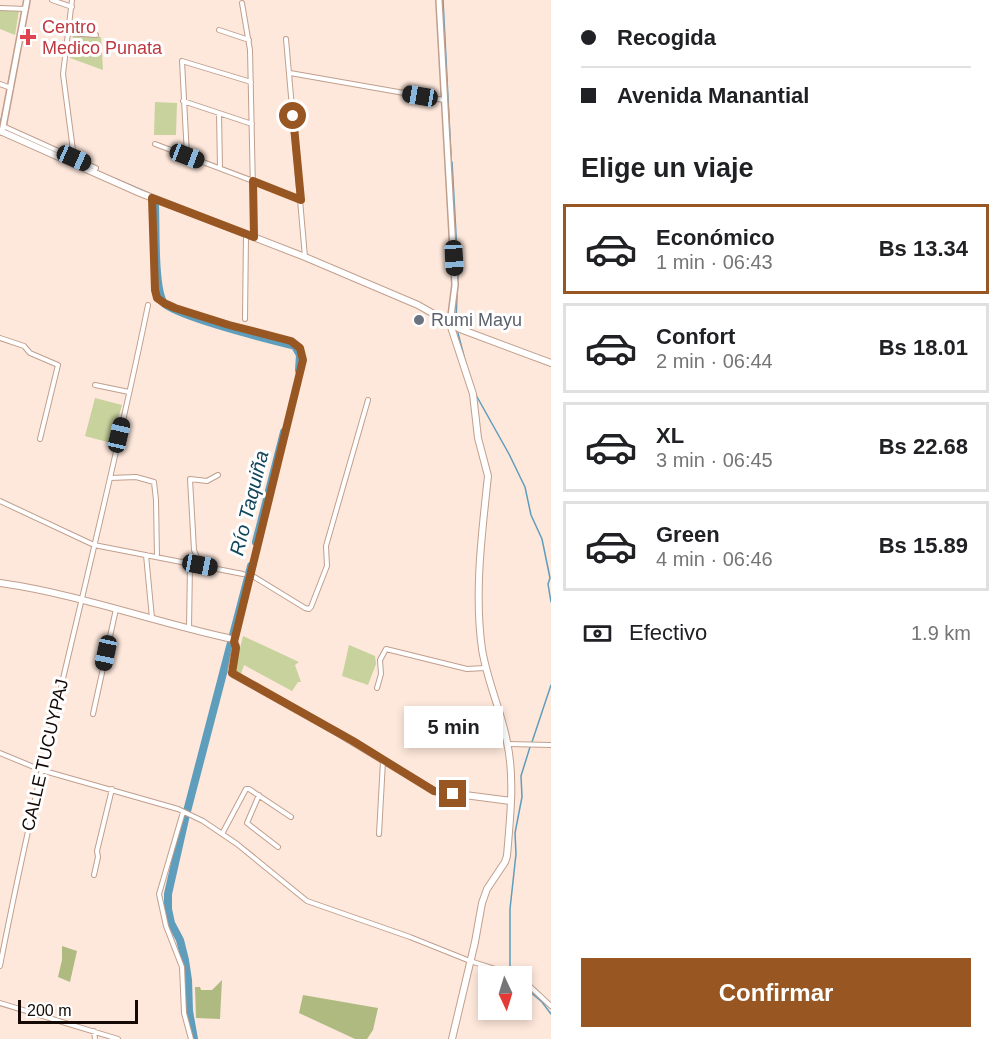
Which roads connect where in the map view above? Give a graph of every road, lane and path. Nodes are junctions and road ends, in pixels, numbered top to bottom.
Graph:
1 (27, 0) edge
2 (52, 0) edge
3 (72, 0) edge
4 (440, 0) edge
5 (242, 3) dead end
6 (72, 7) junction
7 (0, 8) edge
8 (26, 9) junction
9 (219, 30) dead end
10 (70, 33) junction
11 (96, 35) dead end
12 (286, 39) dead end
13 (249, 40) junction
14 (290, 73) junction
15 (251, 82) junction
16 (0, 84) edge
17 (12, 88) junction
18 (445, 100) junction
19 (183, 101) junction
20 (219, 113) junction
21 (252, 124) junction
22 (2, 130) edge
23 (155, 144) dead end
24 (187, 156) junction
25 (74, 158) junction
26 (219, 168) junction
27 (94, 171) junction
28 (253, 181) junction
29 (152, 198) junction
30 (301, 200) junction
31 (246, 234) junction
32 (254, 237) junction
33 (305, 256) junction
34 (148, 305) dead end
35 (245, 319) dead end
36 (455, 326) junction
37 (0, 338) edge
38 (551, 363) edge
39 (95, 385) dead end
40 (129, 392) junction
41 (368, 399) dead end
42 (40, 438) dead end
43 (218, 475) dead end
44 (110, 478) junction
45 (0, 501) edge
46 (94, 544) junction
47 (146, 555) junction
48 (157, 557) junction
49 (190, 563) junction
50 (200, 565) junction
51 (243, 574) dead end
52 (250, 575) junction
53 (0, 583) edge
54 (82, 599) junction
55 (116, 608) junction
56 (152, 619) junction
57 (189, 629) junction
58 (231, 639) junction
59 (486, 668) junction
60 (376, 688) dead end
61 (93, 714) dead end
62 (508, 744) junction
63 (551, 745) edge
64 (0, 753) edge
65 (382, 758) junction
66 (41, 770) junction
67 (112, 789) junction
68 (259, 795) junction
69 (511, 801) junction
70 (186, 813) junction
71 (291, 817) dead end
72 (222, 834) junction
73 (379, 834) dead end
74 (278, 847) dead end
75 (94, 875) dead end
76 (470, 961) junction
77 (0, 966) edge
78 (486, 966) edge
79 (532, 988) edge
80 (0, 1003) edge
81 (551, 1006) edge
82 (94, 1031) junction
83 (95, 1039) edge
84 (118, 1039) edge
85 (192, 1039) edge
86 (452, 1039) edge

1 - 8 street
2 - 6 street
3 - 6 street
4 - 18 street
5 - 13 street
6 - 10 street
7 - 8 street
8 - 17 street
9 - 13 street
10 - 11 street
10 - 25 street
12 - 14 street
13 - 15 street
14 - 18 street
14 - 30 street
15 - 19 street
15 - 21 street
16 - 17 street
17 - 22 street
18 - 36 street
19 - 20 street
19 - 24 street
20 - 21 street
20 - 26 street
21 - 28 street
22 - 25 street
22 - 27 main road
23 - 24 street
24 - 26 street
25 - 27 street
26 - 28 street
27 - 29 main road
28 - 30 street
28 - 32 street
29 - 31 main road
29 - 52 street
30 - 33 street
31 - 32 main road
31 - 35 street
32 - 33 main road
33 - 36 main road
34 - 40 street, CALLE TUCUYPAJ
36 - 38 main road
36 - 59 main road
37 - 42 street
39 - 40 street
40 - 44 street, CALLE TUCUYPAJ
41 - 52 street
43 - 50 street
44 - 46 street, CALLE TUCUYPAJ
44 - 48 street
45 - 46 street
46 - 47 street
46 - 54 street, CALLE TUCUYPAJ
47 - 48 street
47 - 56 street
48 - 49 street
49 - 50 street
49 - 57 street
50 - 51 street
52 - 58 street
53 - 54 main road
54 - 55 main road
54 - 66 street, CALLE TUCUYPAJ
55 - 56 main road
55 - 61 street
56 - 57 main road
57 - 58 main road
58 - 65 main road
59 - 60 street
59 - 62 main road
62 - 63 street
62 - 69 main road
64 - 66 street
65 - 69 main road
65 - 73 street
66 - 67 street
66 - 77 street, CALLE TUCUYPAJ
67 - 70 street
67 - 75 street
68 - 71 street
68 - 72 street
68 - 74 street
69 - 76 main road
70 - 72 street
70 - 85 street
72 - 76 street
76 - 78 street
76 - 86 main road
79 - 81 street
80 - 82 street
82 - 83 street
82 - 84 street

